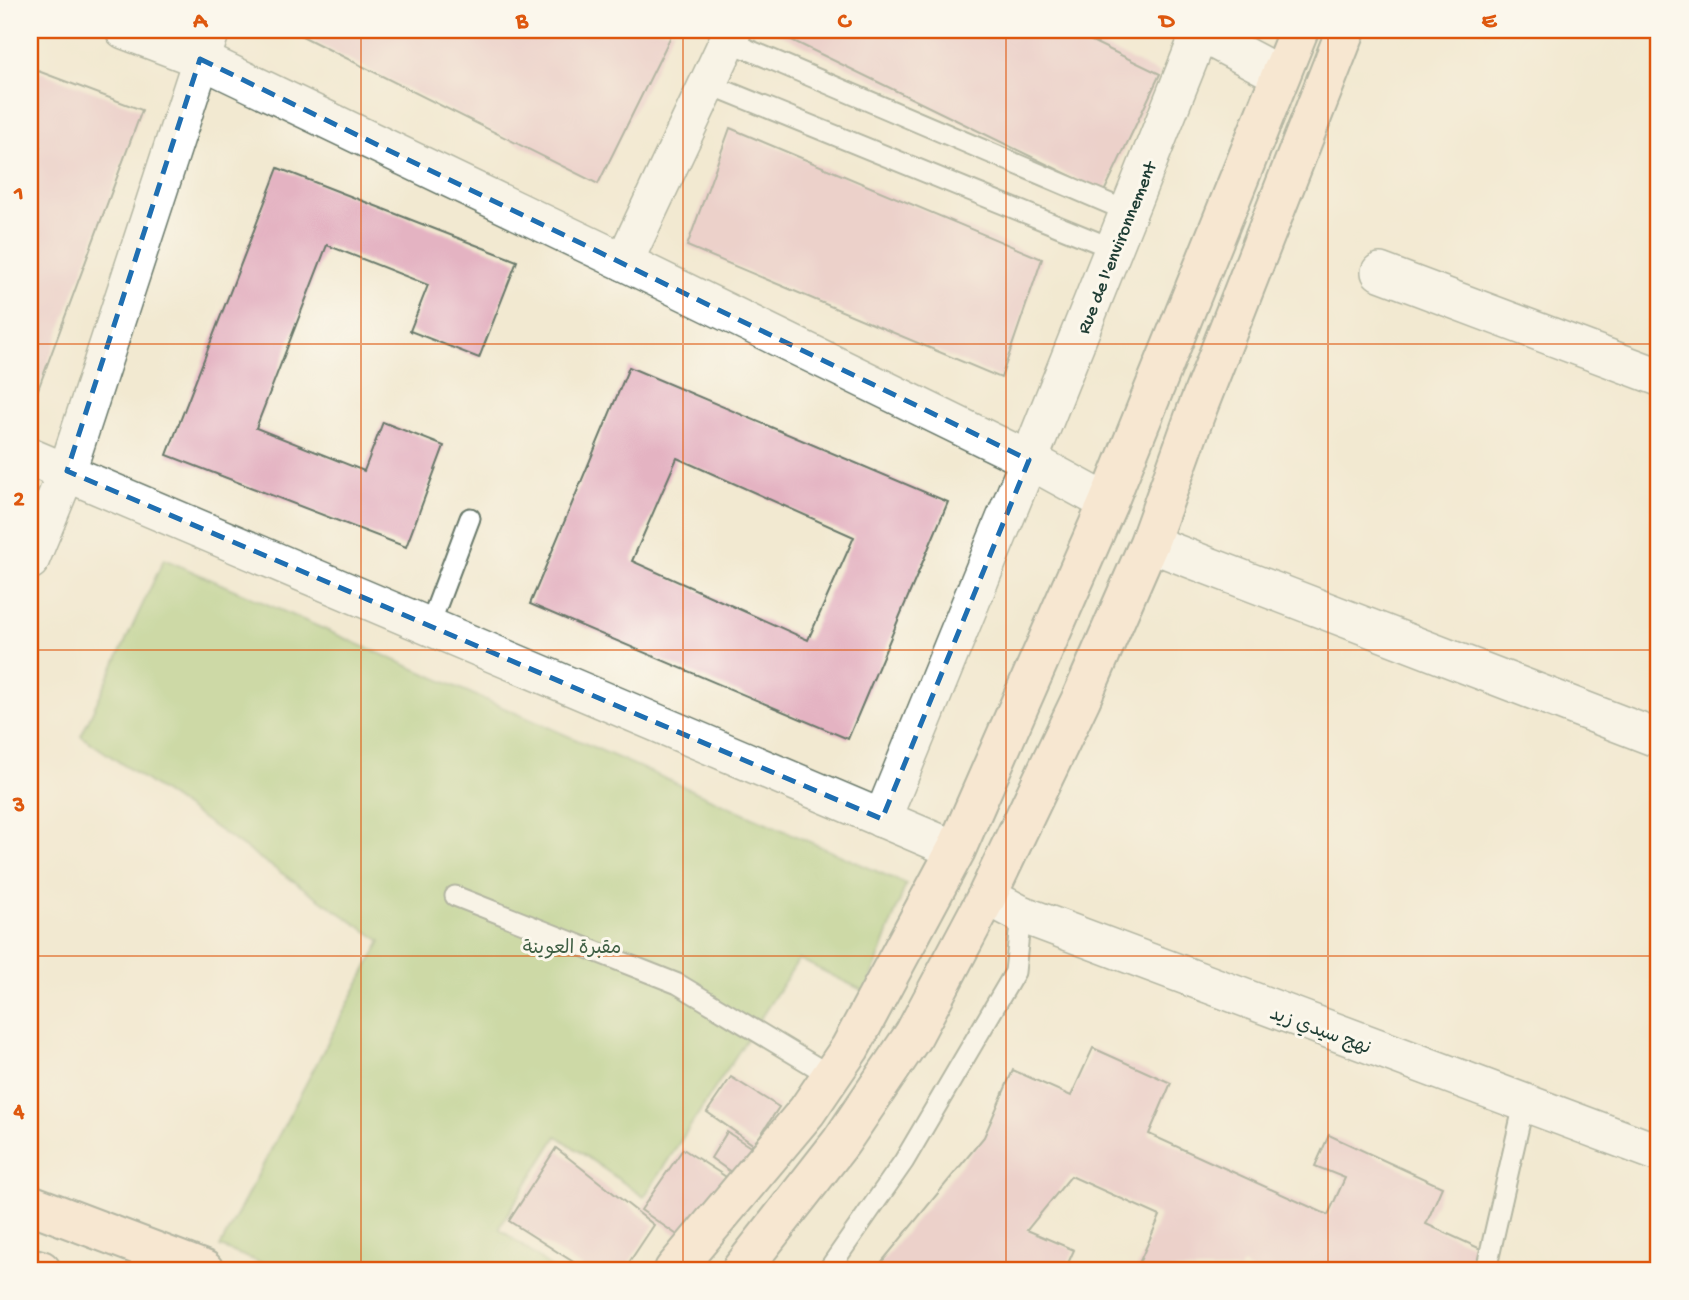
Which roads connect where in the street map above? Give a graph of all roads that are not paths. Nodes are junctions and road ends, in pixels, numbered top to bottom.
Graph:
1 (124, 30) edge
2 (1299, 30) edge
3 (1346, 30) edge
4 (1199, 31) edge
5 (731, 35) edge
6 (206, 45) edge
7 (1280, 75) junction
8 (709, 84) junction
9 (1129, 212) junction
10 (1114, 249) junction
11 (625, 262) junction
12 (1380, 272) dead end
13 (1659, 377) edge
14 (30, 457) edge
15 (1029, 460) junction
16 (67, 471) junction
17 (1108, 503) junction
18 (470, 518) dead end
19 (1149, 543) junction
20 (30, 561) edge
21 (430, 624) junction
22 (1659, 739) edge
23 (882, 819) junction
24 (956, 850) junction
25 (456, 896) dead end
26 (987, 896) junction
27 (1021, 914) junction
28 (831, 1076) junction
29 (1524, 1104) junction
30 (1659, 1153) edge
31 (30, 1204) edge
32 (30, 1266) edge
33 (41, 1270) edge
34 (204, 1270) edge
35 (674, 1270) edge
36 (741, 1270) edge
37 (828, 1270) edge
38 (1486, 1270) edge

1 - 6 street
2 - 7 main road
3 - 19 main road
4 - 7 street
4 - 9 street, Rue de l'environnement
5 - 8 street
5 - 9 lane
6 - 11 street
6 - 16 street
7 - 17 main road
8 - 10 lane
8 - 11 street
9 - 10 street, Rue de l'environnement
10 - 15 street, Rue de l'environnement
11 - 15 street
12 - 13 street
14 - 16 street
15 - 17 street
15 - 23 street, Rue de l'environnement
16 - 20 street
16 - 21 street
17 - 24 main road
18 - 21 lane
19 - 22 street
19 - 26 main road
21 - 23 street
23 - 24 street
24 - 28 main road
25 - 28 lane
26 - 27 street, نهج سيدي زيد
26 - 36 main road
27 - 29 street, نهج سيدي زيد
27 - 37 lane
28 - 35 main road
29 - 30 street, نهج سيدي زيد
29 - 38 lane
31 - 34 main road
32 - 33 main road

